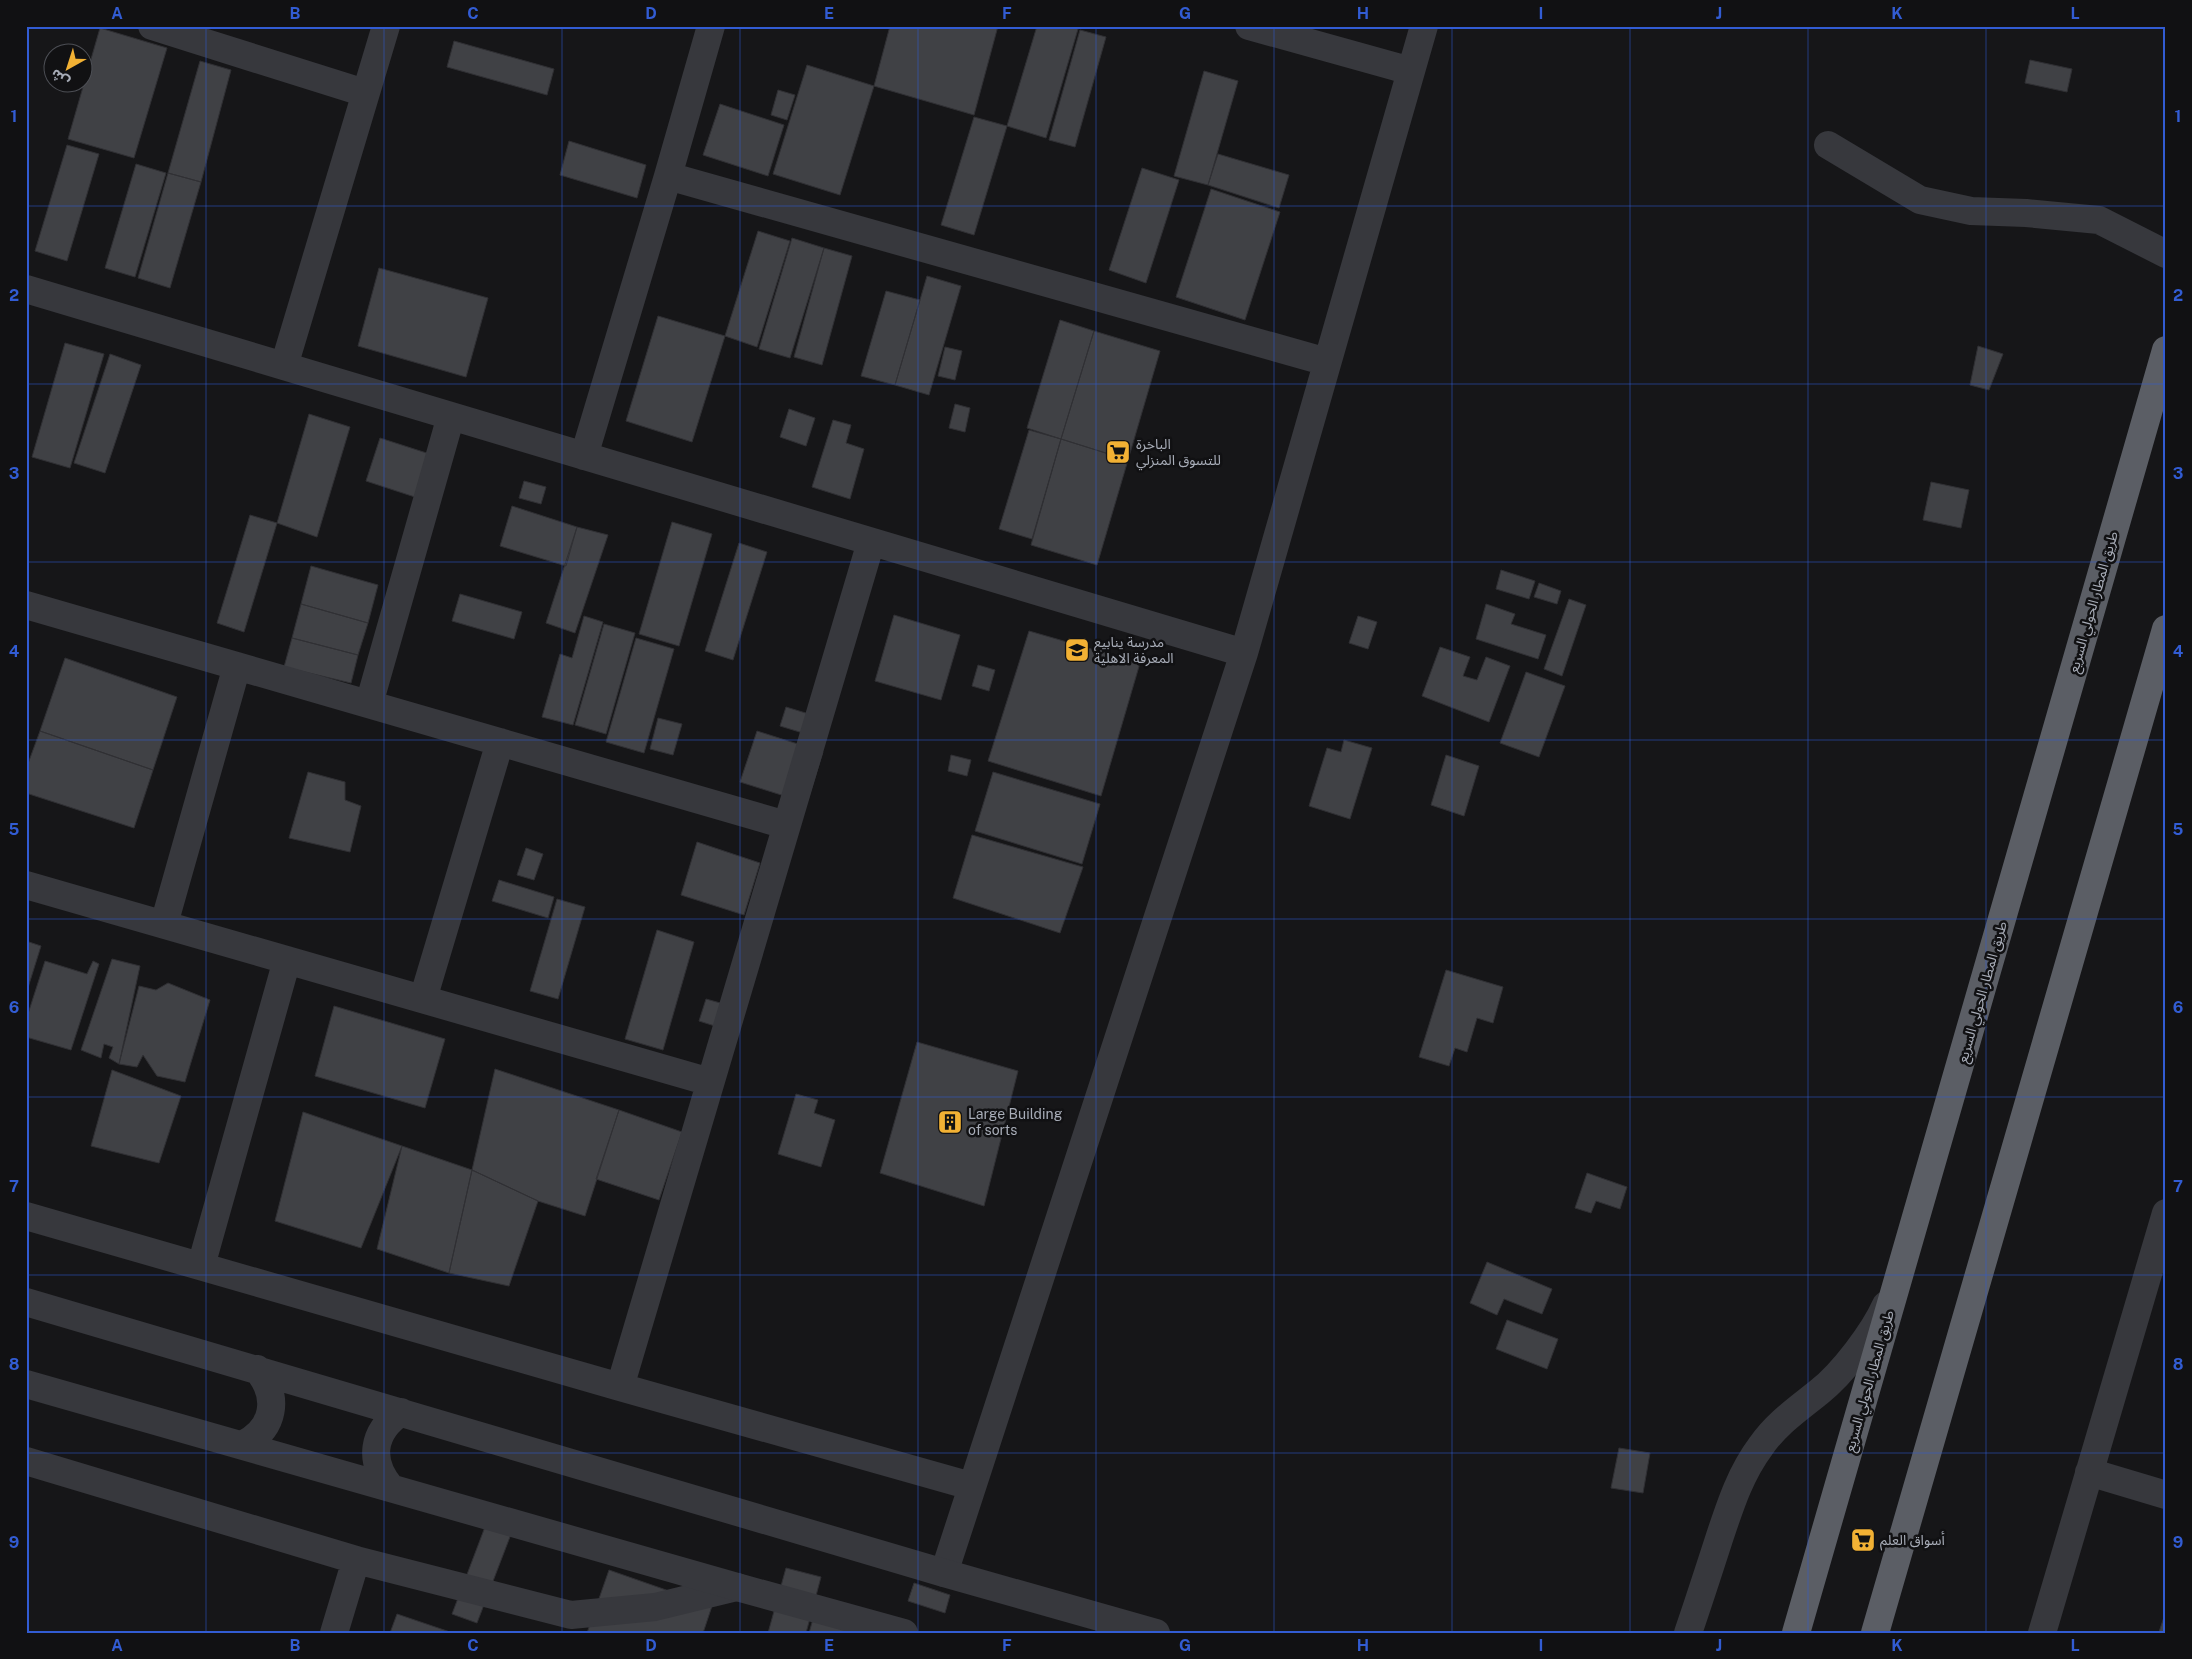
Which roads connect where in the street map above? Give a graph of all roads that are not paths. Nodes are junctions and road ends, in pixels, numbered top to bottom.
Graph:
1 (152, 26) edge
2 (386, 26) edge
3 (711, 26) edge
4 (1249, 26) edge
5 (1424, 26) edge
6 (1411, 71) junction
7 (365, 93) junction
8 (1828, 145) dead end
9 (668, 176) junction
10 (2166, 254) edge
11 (26, 289) edge
12 (2166, 350) edge
13 (1328, 362) junction
14 (284, 366) junction
15 (451, 416) junction
16 (584, 456) junction
17 (871, 542) junction
18 (26, 604) edge
19 (2166, 629) edge
20 (1244, 653) junction
21 (237, 666) junction
22 (369, 704) junction
23 (500, 742) junction
24 (786, 826) junction
25 (26, 885) edge
26 (164, 924) junction
27 (287, 960) junction
28 (423, 999) junction
29 (710, 1082) junction
30 (26, 1216) edge
31 (2164, 1222) edge
32 (201, 1266) junction
33 (1902, 1269) junction
34 (26, 1302) edge
35 (257, 1369) junction
36 (26, 1384) edge
37 (620, 1388) junction
38 (401, 1412) junction
39 (242, 1445) junction
40 (26, 1461) edge
41 (2089, 1472) junction
42 (971, 1486) junction
43 (391, 1488) junction
44 (2166, 1495) edge
45 (356, 1560) junction
46 (944, 1573) junction
47 (737, 1587) junction
48 (334, 1633) edge
49 (904, 1633) edge
50 (1156, 1633) edge
51 (1688, 1633) edge
52 (1796, 1633) edge
53 (1875, 1633) edge
54 (2042, 1633) edge

1 - 7 street
2 - 7 street
3 - 9 street
4 - 6 street
5 - 6 street
6 - 13 street
7 - 14 street
8 - 10 street
9 - 13 street
9 - 16 street
11 - 14 street
12 - 33 highway, طريق المطار الحولي السريع
13 - 20 street
14 - 15 street
15 - 16 street
15 - 22 street
16 - 17 street
17 - 20 street
17 - 24 street
18 - 21 street
19 - 53 highway
20 - 42 street
21 - 22 street
21 - 26 street
22 - 23 street
23 - 24 street
23 - 28 street
24 - 29 street
25 - 26 street
26 - 27 street
27 - 28 street
27 - 32 street
28 - 29 street
29 - 37 street
30 - 32 street
31 - 41 street
32 - 37 street
33 - 51 street
33 - 52 highway, طريق المطار الحولي السريع
34 - 35 street
35 - 38 street
35 - 39 street
36 - 39 street
37 - 42 street
38 - 43 street
38 - 46 street
39 - 43 street
40 - 45 street
41 - 44 street
41 - 54 street
42 - 46 street
43 - 47 street
45 - 47 street
45 - 48 street
46 - 50 street
47 - 49 street

